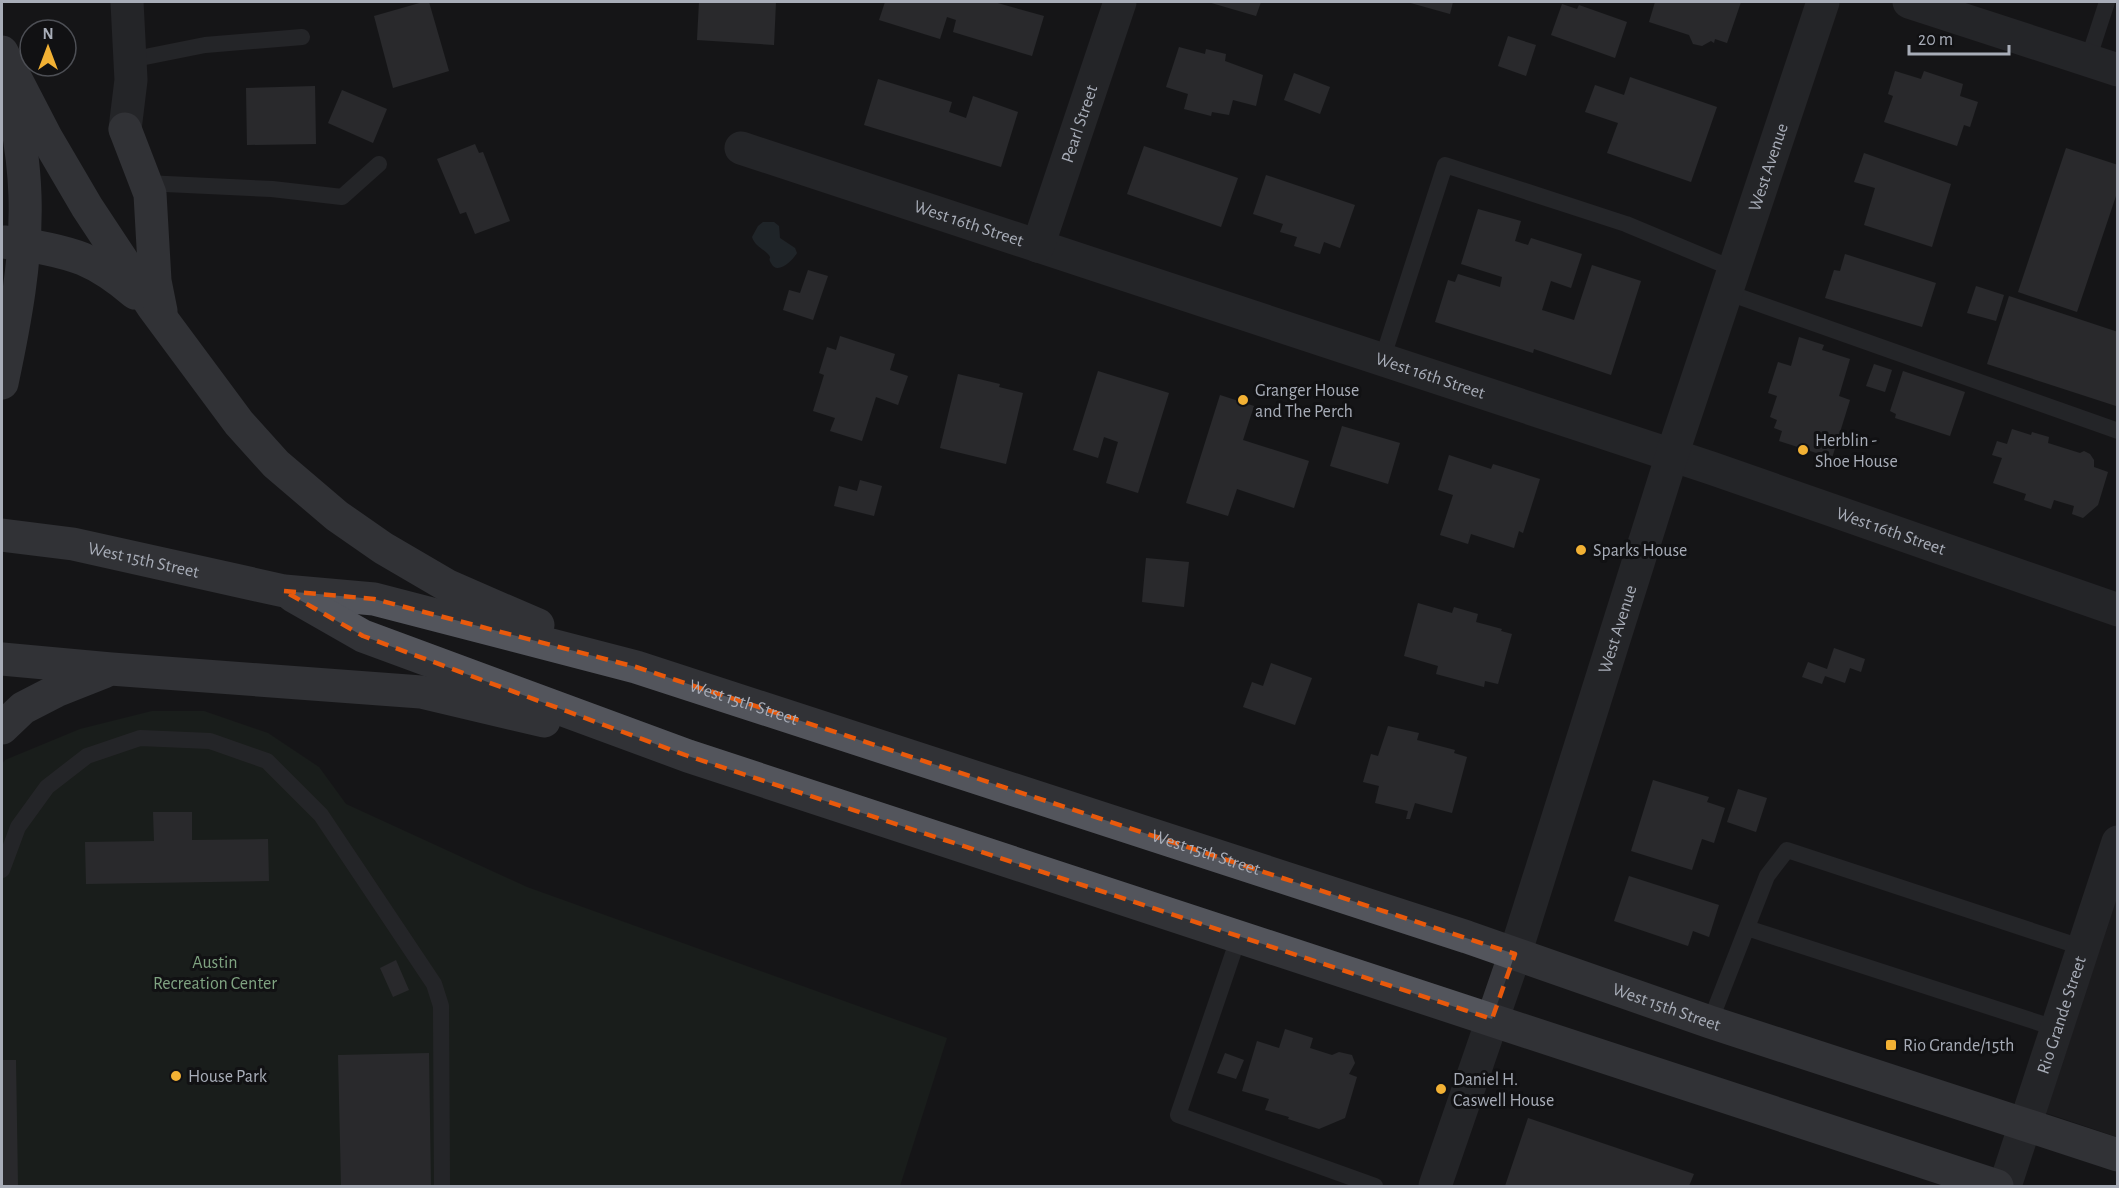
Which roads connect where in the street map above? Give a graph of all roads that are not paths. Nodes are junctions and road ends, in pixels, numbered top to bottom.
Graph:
1 (127, 2) edge
2 (1120, 2) edge
3 (1823, 2) edge
4 (1909, 2) edge
5 (2107, 2) edge
6 (302, 37) dead end
7 (2, 51) edge
8 (2, 59) edge
9 (130, 60) junction
10 (2103, 65) edge
11 (125, 129) joint
12 (741, 148) dead end
13 (379, 164) dead end
14 (145, 183) junction
15 (13, 243) edge
16 (1038, 246) junction
17 (1730, 280) junction
18 (158, 313) junction
19 (1382, 360) junction
20 (2, 383) edge
21 (2118, 431) edge
22 (1672, 455) junction
23 (2, 535) edge
24 (284, 591) junction
25 (2118, 609) edge
26 (2, 659) edge
27 (636, 667) junction
28 (111, 669) junction
29 (2, 728) edge
30 (688, 756) junction
31 (2118, 842) edge
32 (2, 870) edge
33 (1747, 928) junction
34 (1239, 936) junction
35 (2084, 948) junction
36 (1515, 954) junction
37 (1492, 1019) junction
38 (1710, 1022) junction
39 (2058, 1029) junction
40 (2026, 1125) junction
41 (2118, 1155) edge
42 (442, 1186) edge
43 (1375, 1186) edge
44 (1435, 1186) edge
45 (1997, 1186) edge
46 (2005, 1186) edge

1 - 9 street
2 - 16 street, Pearl Street
3 - 17 street, West Avenue
4 - 10 street
5 - 10 lane
6 - 9 lane
7 - 18 main road
8 - 15 main road
9 - 11 street
11 - 14 main road
12 - 16 street, West 16th Street
13 - 14 lane
14 - 18 main road
15 - 18 main road
15 - 20 main road
16 - 19 street, West 16th Street
17 - 19 lane
17 - 21 lane
17 - 22 street, West Avenue
18 - 27 main road
19 - 22 street, West 16th Street
22 - 25 street, West 16th Street
22 - 36 street, West Avenue
23 - 24 main road, West 15th Street
24 - 27 main road, West 15th Street
24 - 30 main road, West 15th Street
26 - 28 main road
27 - 36 main road, West 15th Street
28 - 29 main road
28 - 30 main road
30 - 34 main road, West 15th Street
31 - 35 street, Rio Grande Street
32 - 42 lane
33 - 35 lane
33 - 38 lane
33 - 39 lane
34 - 37 main road, West 15th Street
34 - 43 lane
35 - 39 street, Rio Grande Street
36 - 37 street, West Avenue
36 - 38 main road, West 15th Street
37 - 44 street, West Avenue
37 - 45 main road, West 15th Street
38 - 40 main road, West 15th Street
39 - 40 street, Rio Grande Street
40 - 41 main road, West 15th Street
40 - 46 street, Rio Grande Street

